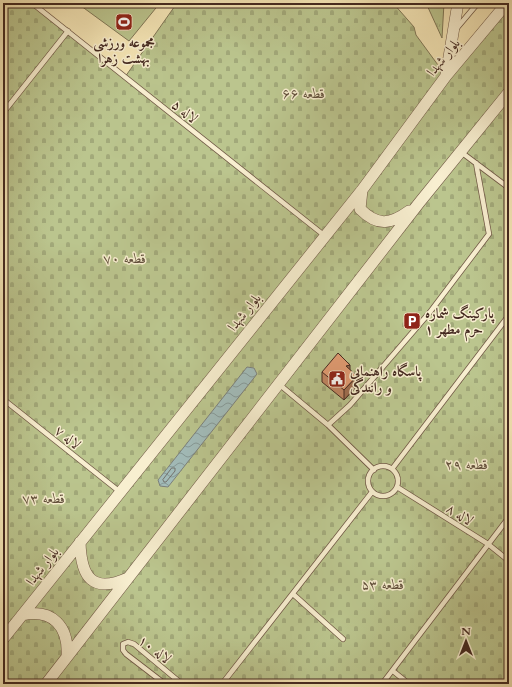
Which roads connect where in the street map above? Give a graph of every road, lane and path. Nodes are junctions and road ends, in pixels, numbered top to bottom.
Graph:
1 (32, 3) edge
2 (458, 3) edge
3 (478, 3) edge
4 (507, 3) edge
5 (68, 31) junction
6 (454, 32) junction
7 (446, 76) junction
8 (509, 92) edge
9 (3, 113) edge
10 (460, 151) junction
11 (476, 163) junction
12 (509, 188) edge
13 (362, 190) junction
14 (419, 203) junction
15 (325, 236) junction
16 (509, 315) edge
17 (280, 384) junction
18 (3, 398) edge
19 (328, 425) junction
20 (392, 469) junction
21 (374, 470) junction
22 (397, 487) junction
23 (120, 492) junction
24 (372, 492) junction
25 (509, 517) edge
26 (80, 542) junction
27 (488, 544) junction
28 (509, 561) edge
29 (130, 577) junction
30 (292, 594) junction
31 (22, 616) junction
32 (3, 639) edge
33 (342, 639) dead end
34 (67, 657) junction
35 (393, 671) junction
36 (46, 684) edge
37 (165, 684) edge
38 (182, 684) edge
39 (222, 684) edge
40 (382, 684) edge
41 (408, 684) edge

1 - 5 lane, لاله ۵
2 - 6 street
3 - 6 lane
4 - 7 street, بلوار شهدا
5 - 9 lane
5 - 15 lane, لاله ۵
6 - 7 street
7 - 13 street, بلوار شهدا
8 - 10 street
10 - 11 lane
10 - 14 street
11 - 12 lane
11 - 19 lane
13 - 14 street
13 - 15 street, بلوار شهدا
14 - 17 street
15 - 23 street, بلوار شهدا
16 - 20 lane
17 - 19 lane
17 - 29 street
18 - 23 lane, لاله ۷
19 - 21 lane
20 - 21 lane
20 - 22 lane
21 - 24 lane
22 - 24 lane
22 - 27 lane, لاله ۸
23 - 26 street, بلوار شهدا
24 - 30 lane
25 - 27 lane
26 - 29 street
26 - 31 street, بلوار شهدا
27 - 28 lane, لاله ۸
27 - 35 lane
29 - 34 street
30 - 33 lane
30 - 39 lane
31 - 32 street, بلوار شهدا
31 - 34 street
34 - 36 street
35 - 40 lane
35 - 41 lane
37 - 38 lane, لاله ۱۰

